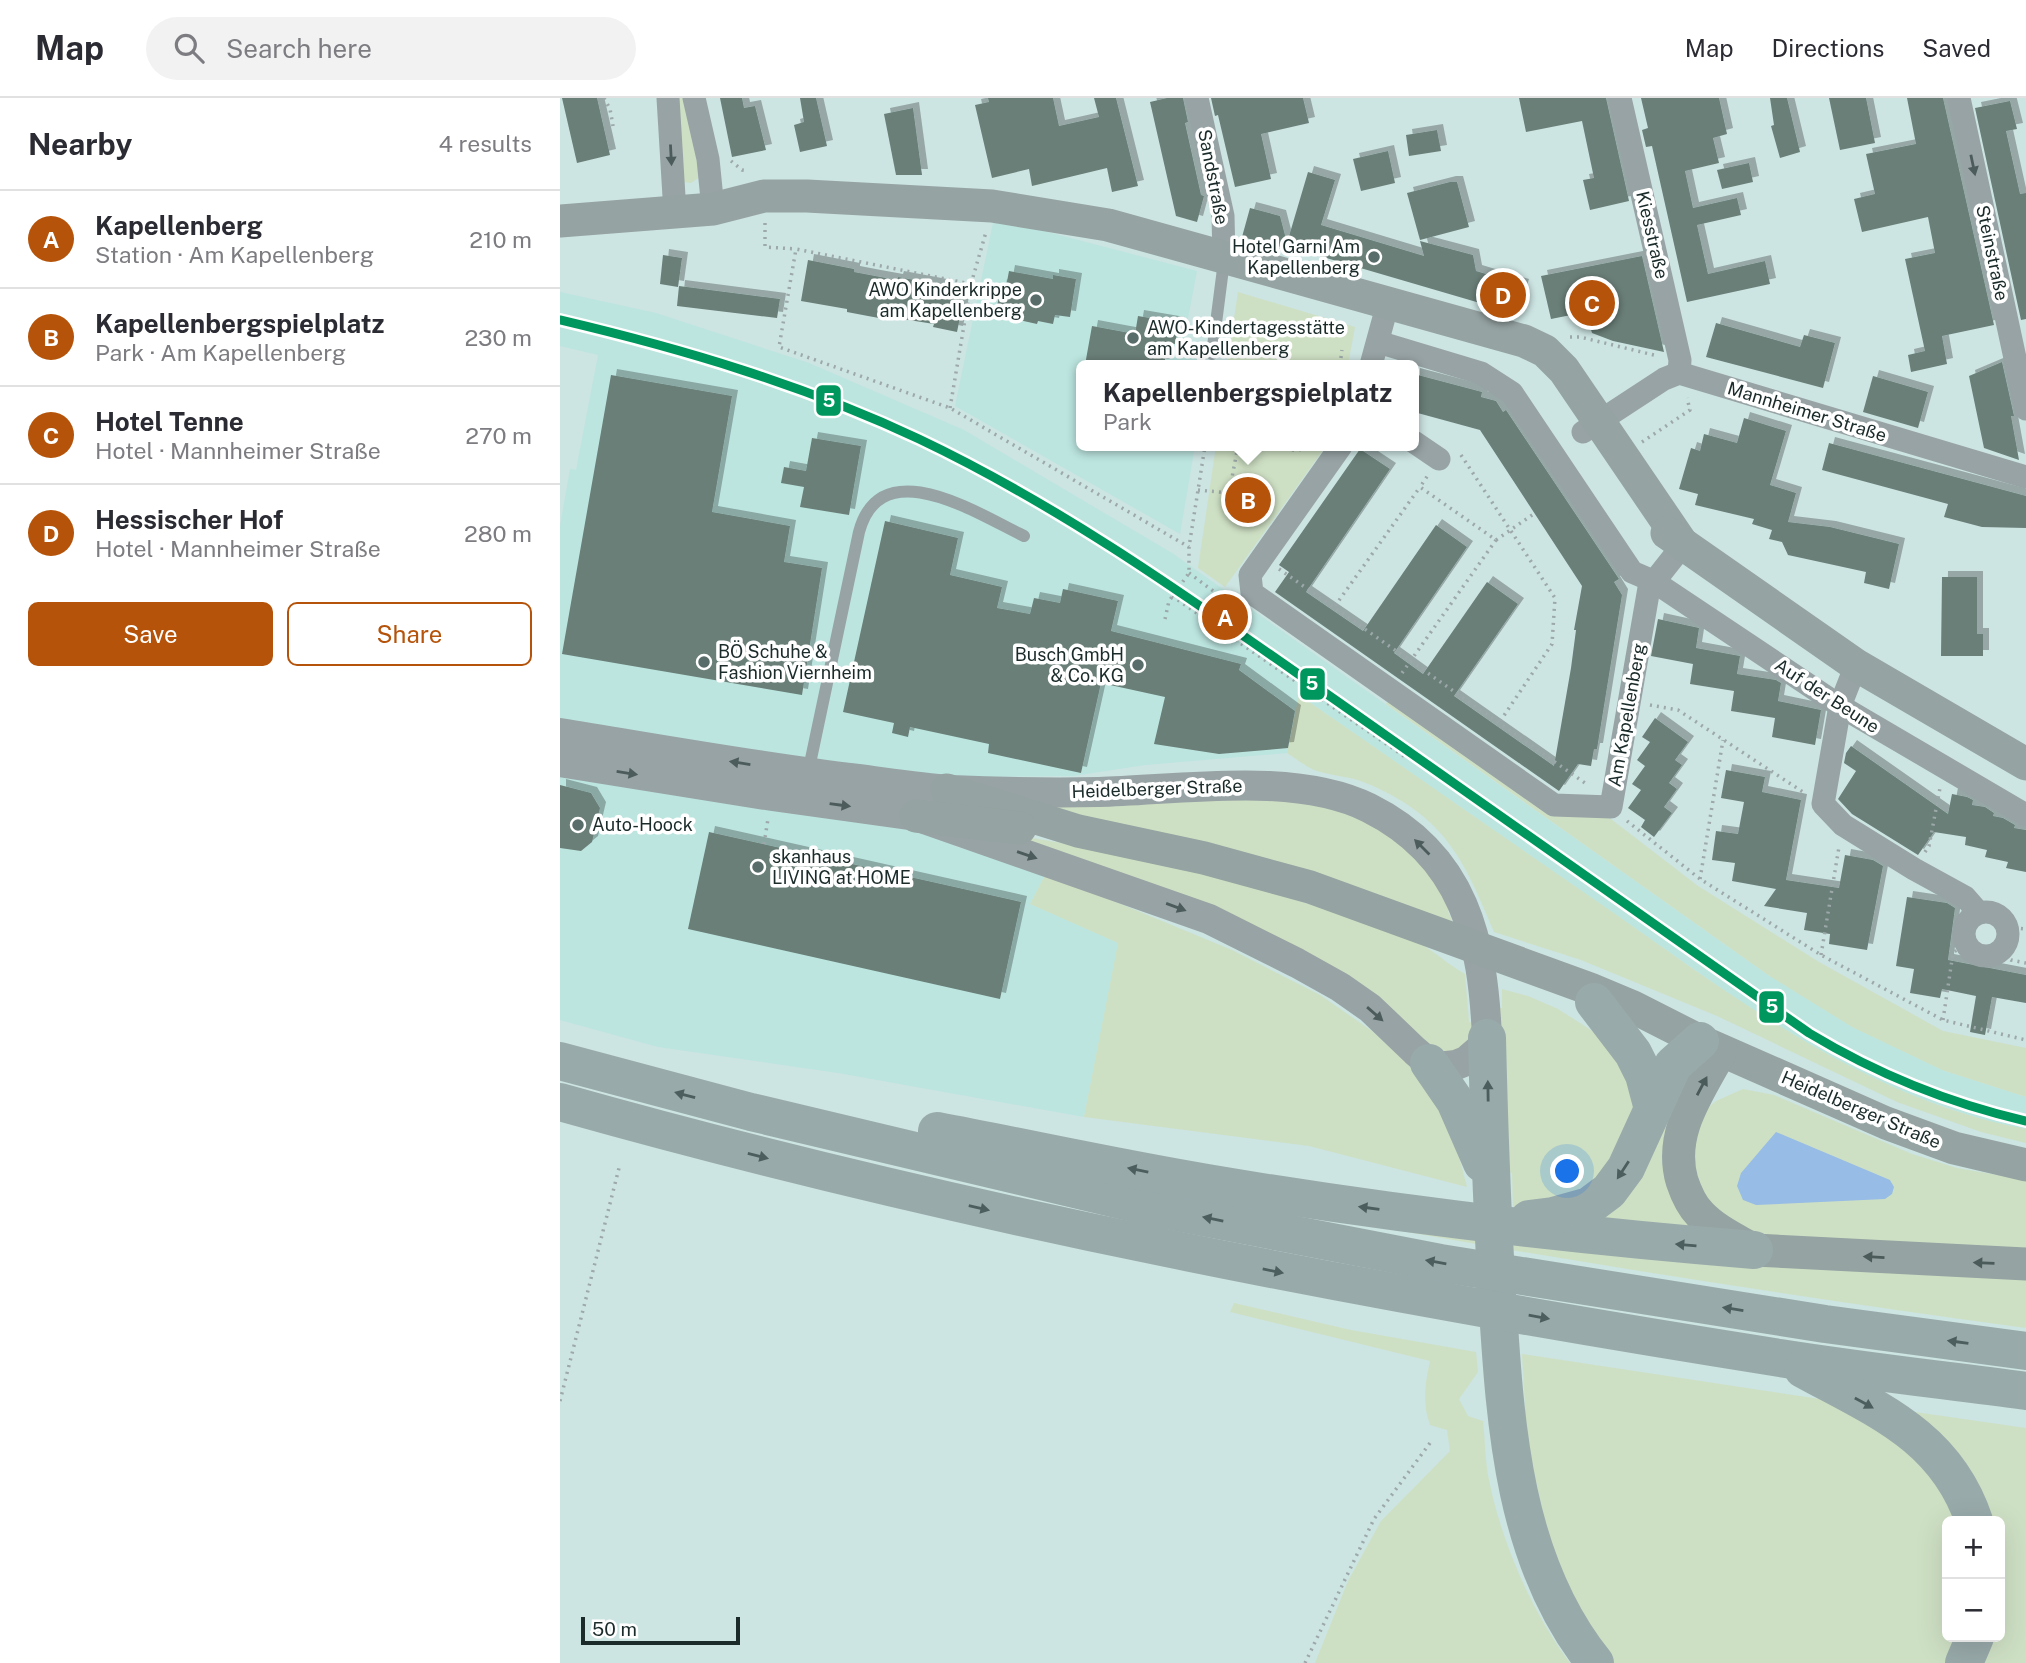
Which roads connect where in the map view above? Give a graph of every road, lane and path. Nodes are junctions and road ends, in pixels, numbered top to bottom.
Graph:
1 (604, 98) edge
2 (668, 98) edge
3 (694, 98) edge
4 (1197, 98) edge
5 (1620, 98) edge
6 (1959, 98) edge
7 (613, 126) dead end
8 (883, 201) junction
9 (992, 206) junction
10 (713, 209) junction
11 (765, 212) junction
12 (675, 213) junction
13 (560, 221) edge
14 (796, 249) junction
15 (1224, 257) junction
16 (971, 284) junction
17 (1388, 303) junction
18 (1568, 338) dead end
19 (1378, 342) junction
20 (1342, 350) dead end
21 (1212, 354) dead end
22 (1341, 360) edge
23 (1373, 360) edge
24 (1680, 366) junction
25 (950, 408) junction
26 (2026, 409) edge
27 (1591, 426) junction
28 (1419, 444) edge
29 (1204, 451) edge
30 (1237, 451) edge
31 (1337, 451) edge
32 (1623, 455) junction
33 (1450, 457) junction
34 (2026, 477) edge
35 (1420, 487) junction
36 (1198, 490) junction
37 (1535, 513) dead end
38 (1510, 530) junction
39 (1024, 536) dead end
40 (1496, 540) junction
41 (1684, 545) junction
42 (1189, 547) junction
43 (1262, 557) junction
44 (1189, 573) junction
45 (1643, 576) junction
46 (1199, 582) dead end
47 (1172, 596) junction
48 (1335, 606) junction
49 (1165, 619) dead end
50 (1411, 660) junction
51 (1856, 665) junction
52 (1390, 689) junction
53 (1631, 702) junction
54 (1840, 706) junction
55 (1499, 723) junction
56 (560, 733) edge
57 (1723, 740) junction
58 (1408, 759) dead end
59 (560, 762) edge
60 (2026, 764) edge
61 (1945, 769) junction
62 (808, 773) junction
63 (947, 790) junction
64 (1823, 804) junction
65 (1611, 807) junction
66 (2026, 815) edge
67 (916, 816) junction
68 (1843, 825) junction
69 (1079, 831) junction
70 (1914, 869) junction
71 (1700, 879) junction
72 (1979, 913) junction
73 (2017, 928) edge
74 (1437, 932) junction
75 (1966, 942) junction
76 (1999, 952) junction
77 (1821, 955) junction
78 (2026, 963) edge
79 (1594, 1002) junction
80 (1943, 1020) junction
81 (1487, 1038) junction
82 (2026, 1040) edge
83 (1711, 1046) junction
84 (560, 1060) edge
85 (1429, 1063) junction
86 (560, 1102) edge
87 (1653, 1109) junction
88 (751, 1112) junction
89 (2026, 1165) edge
90 (619, 1168) dead end
91 (1489, 1202) junction
92 (1754, 1250) junction
93 (2026, 1264) edge
94 (2026, 1350) edge
95 (1783, 1358) junction
96 (2026, 1391) edge
97 (560, 1401) edge
98 (1430, 1443) dead end
99 (1973, 1516) edge
100 (1973, 1642) edge
101 (1305, 1663) edge
102 (1595, 1663) edge
103 (1965, 1663) edge

1 - 7 path
2 -> 12 street
3 - 10 street
4 - 15 street, Sandstraße
5 - 24 street, Kiesstraße
6 -> 26 street, Steinstraße
8 - 9 main road
8 - 10 main road
8 - 11 main road
9 - 15 main road
9 - 16 path
10 - 11 main road
10 - 12 main road
11 - 14 path
12 - 13 main road
14 - 16 path
14 - 25 path
15 - 17 main road
15 - 21 lane
16 - 25 path
17 - 19 street
17 - 27 main road
18 - 24 path
19 - 23 street
19 - 45 street
20 - 22 path
24 - 27 street
24 - 32 path
24 - 34 street, Mannheimer Straße
25 - 42 path
27 - 32 main road
27 - 41 main road
28 - 33 street
29 - 36 path
30 - 36 path
31 - 43 street, Am Kapellenberg
32 - 41 main road
33 - 35 path
33 - 38 path
35 - 40 path
35 - 48 path
36 - 42 path
37 - 38 path
38 - 40 path
38 - 55 path
39 - 62 lane
40 - 50 path
41 - 45 street, Am Kapellenberg
41 - 51 main road
42 - 44 path
43 - 48 path
43 - 52 street, Am Kapellenberg
44 - 46 path
44 - 47 path
45 - 53 street, Am Kapellenberg
45 - 54 street, Auf der Beune
47 - 49 path
47 - 58 path
48 - 50 path
50 - 52 path
50 - 55 path
51 - 54 street
51 - 60 main road
52 - 65 street, Am Kapellenberg
53 - 57 path
53 - 65 street, Am Kapellenberg
54 - 61 street, Auf der Beune
54 - 64 street
55 - 65 path
62 -> 56 street, Heidelberger Straße
57 - 64 path
57 - 71 path
59 -> 67 street
61 - 66 street, Auf der Beune
61 - 70 path
62 - 63 street, Heidelberger Straße
63 - 69 main road
81 -> 63 street, Heidelberger Straße
64 - 68 street
65 - 71 path
67 - 69 main road
67 -> 85 street
68 - 70 street
68 - 77 path
69 - 74 main road, Heidelberger Straße
70 - 72 street
71 - 77 path
72 - 73 street
72 - 75 street
73 - 76 street
74 - 79 main road, Heidelberger Straße
74 - 83 main road, Heidelberger Straße
75 - 76 street
75 - 80 path
76 - 78 path
77 - 80 path
79 - 83 main road, Heidelberger Straße
79 - 87 highway
80 - 82 path
81 - 85 street
91 -> 81 highway
83 - 87 highway
83 - 89 main road, Heidelberger Straße
92 -> 83 main road
88 -> 84 highway
85 - 91 highway
86 -> 95 highway
87 -> 91 highway
91 -> 88 highway
94 -> 88 highway
90 - 97 path
92 -> 91 highway
91 - 102 highway
93 -> 92 main road
95 - 96 highway
95 -> 99 highway
98 - 101 path
100 - 103 highway

